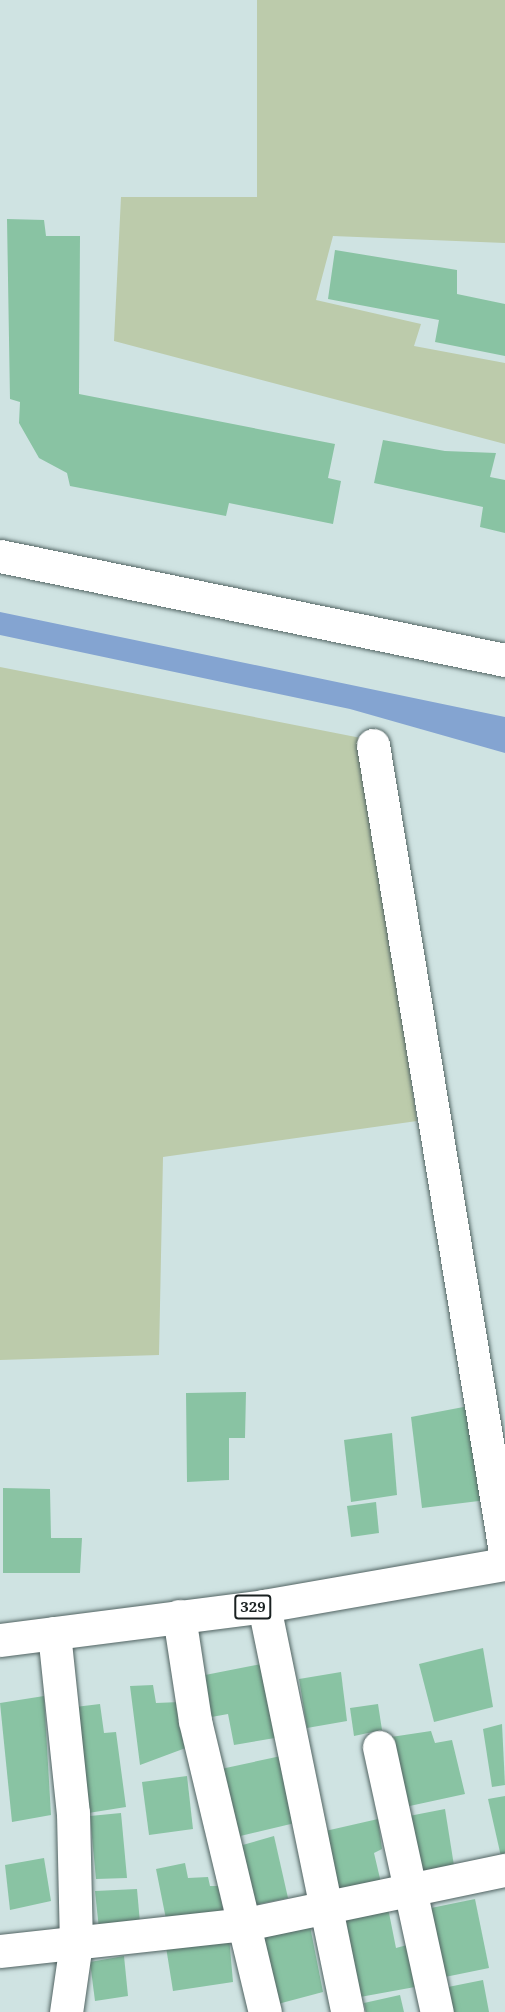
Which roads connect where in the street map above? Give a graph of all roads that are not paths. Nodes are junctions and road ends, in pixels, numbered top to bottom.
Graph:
1 (0, 556) edge
2 (505, 660) edge
3 (373, 745) dead end
4 (505, 1552) edge
5 (505, 1564) edge
6 (264, 1606) junction
7 (179, 1616) junction
8 (54, 1633) junction
9 (0, 1640) edge
10 (379, 1747) dead end
11 (505, 1870) edge
12 (411, 1890) junction
13 (324, 1908) junction
14 (246, 1924) junction
15 (76, 1943) junction
16 (0, 1951) edge
17 (66, 2012) edge
18 (265, 2012) edge
19 (347, 2012) edge
20 (437, 2012) edge

1 - 2 main road
3 - 4 main road
5 - 6 main road, 329
6 - 7 main road, 329
6 - 13 main road
7 - 8 main road, 329
7 - 14 main road
8 - 9 main road, 329
8 - 15 main road
10 - 12 main road
11 - 12 main road
12 - 13 main road
12 - 20 main road
13 - 14 main road
13 - 19 main road
14 - 15 main road
14 - 18 main road
15 - 16 main road
15 - 17 main road

